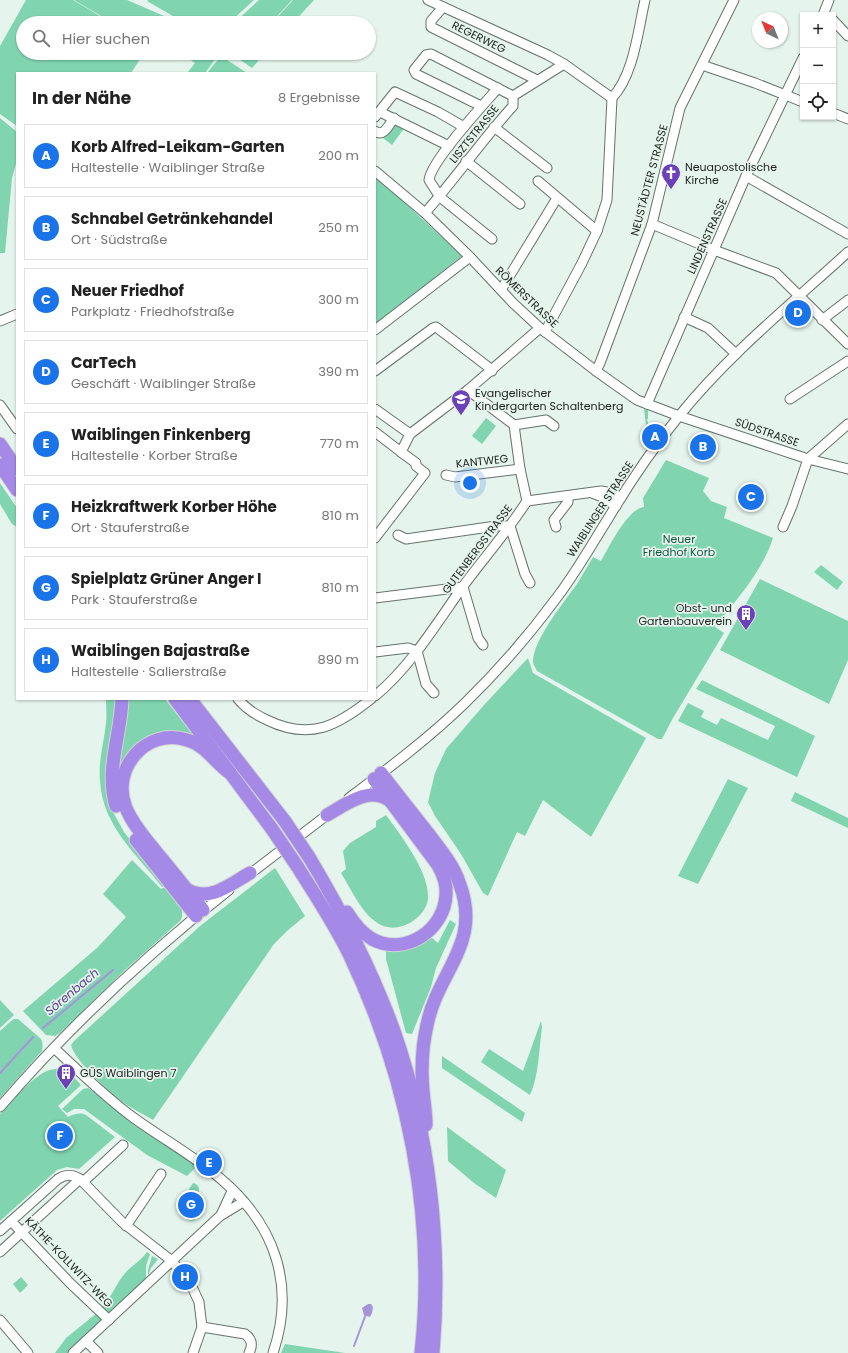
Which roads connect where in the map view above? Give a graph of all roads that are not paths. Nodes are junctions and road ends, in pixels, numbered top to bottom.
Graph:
1 (428, 0) edge
2 (645, 0) edge
3 (734, 0) edge
4 (829, 0) edge
5 (443, 7) junction
6 (824, 12) edge
7 (836, 23) edge
8 (848, 36) edge
9 (564, 64) junction
10 (800, 64) edge
11 (702, 65) junction
12 (537, 80) junction
13 (498, 88) junction
14 (513, 96) junction
15 (785, 96) junction
16 (612, 98) junction
17 (800, 101) edge
18 (481, 106) junction
19 (378, 114) edge
20 (836, 114) edge
21 (394, 118) junction
22 (848, 118) edge
23 (464, 127) junction
24 (494, 127) junction
25 (376, 132) edge
26 (449, 146) junction
27 (466, 161) junction
28 (547, 168) dead end
29 (376, 172) edge
30 (746, 176) junction
31 (538, 181) dead end
32 (440, 197) junction
33 (557, 198) junction
34 (520, 204) dead end
35 (425, 213) junction
36 (652, 224) junction
37 (597, 231) junction
38 (848, 234) edge
39 (492, 239) dead end
40 (714, 250) junction
41 (848, 252) edge
42 (470, 257) junction
43 (501, 290) junction
44 (799, 296) junction
45 (848, 300) edge
46 (16, 314) edge
47 (684, 317) junction
48 (822, 320) junction
49 (0, 321) edge
50 (376, 329) edge
51 (542, 330) junction
52 (848, 344) edge
53 (736, 354) junction
54 (848, 361) edge
55 (376, 370) edge
56 (492, 371) junction
57 (596, 371) junction
58 (468, 390) junction
59 (790, 399) dead end
60 (647, 404) junction
61 (0, 405) edge
62 (376, 410) edge
63 (679, 416) junction
64 (848, 424) edge
65 (514, 425) junction
66 (554, 426) dead end
67 (16, 428) edge
68 (376, 433) edge
69 (410, 434) junction
70 (0, 444) edge
71 (401, 452) junction
72 (808, 459) junction
73 (0, 465) edge
74 (16, 468) edge
75 (520, 469) junction
76 (848, 469) edge
77 (446, 475) dead end
78 (16, 489) edge
79 (568, 496) junction
80 (527, 500) junction
81 (618, 502) junction
82 (510, 526) junction
83 (556, 527) dead end
84 (783, 527) dead end
85 (398, 535) dead end
86 (376, 537) edge
87 (530, 583) dead end
88 (463, 586) junction
89 (376, 598) edge
90 (483, 645) dead end
91 (417, 651) junction
92 (376, 652) edge
93 (434, 693) dead end
94 (376, 695) edge
95 (122, 700) edge
96 (176, 700) edge
97 (191, 700) edge
98 (239, 700) edge
99 (370, 700) edge
100 (230, 773) junction
101 (378, 776) junction
102 (392, 802) junction
103 (328, 814) junction
104 (250, 873) junction
105 (186, 888) junction
106 (333, 898) junction
107 (199, 913) junction
108 (54, 1048) junction
109 (0, 1107) edge
110 (422, 1135) junction
111 (123, 1145) dead end
112 (161, 1174) dead end
113 (81, 1180) junction
114 (232, 1191) junction
115 (243, 1202) junction
116 (220, 1216) junction
117 (12, 1221) junction
118 (126, 1226) junction
119 (0, 1231) edge
120 (22, 1232) junction
121 (0, 1252) edge
122 (172, 1262) junction
123 (0, 1320) edge
124 (109, 1320) junction
125 (202, 1327) junction
126 (86, 1341) junction
127 (28, 1353) edge
128 (73, 1353) edge
129 (98, 1353) edge
130 (193, 1353) edge
131 (249, 1353) edge
132 (273, 1353) edge
133 (421, 1353) edge
134 (433, 1353) edge

1 - 5 street
2 - 16 street
3 - 11 street, NEUSTÄDTER STRASSE
4 - 6 street
5 - 9 street
5 - 12 street, REGERWEG
7 - 8 street
9 - 12 street
9 - 16 street
10 - 15 street, LINDENSTRASSE
11 - 15 street
11 - 36 street, NEUSTÄDTER STRASSE
12 - 14 street
13 - 14 street
13 - 18 street
13 - 18 street
14 - 24 street, LISZTSTRASSE
15 - 17 street
15 - 30 street, LINDENSTRASSE
16 - 37 street
18 - 23 street
19 - 21 street
19 - 23 street
20 - 22 street
21 - 25 street
21 - 26 street
23 - 26 street
24 - 27 street, LISZTSTRASSE
24 - 28 street
26 - 32 street
27 - 32 street, LISZTSTRASSE
27 - 34 street
29 - 35 street, RÖMERSTRASSE
30 - 38 street
30 - 40 street, LINDENSTRASSE
31 - 33 street
32 - 35 street, LISZTSTRASSE
32 - 39 street
33 - 37 street
33 - 43 street
35 - 42 street, RÖMERSTRASSE
36 - 40 street
36 - 57 street, NEUSTÄDTER STRASSE
37 - 51 street
40 - 44 street
40 - 47 street, LINDENSTRASSE
41 - 44 street, WAIBLINGER STRASSE
42 - 43 street, RÖMERSTRASSE
42 - 50 street
43 - 51 street, RÖMERSTRASSE
44 - 48 street
44 - 53 street, WAIBLINGER STRASSE
45 - 48 street
46 - 49 street
47 - 53 street
47 - 60 street, LINDENSTRASSE
48 - 52 street
51 - 56 street
51 - 57 street, RÖMERSTRASSE
53 - 63 street, WAIBLINGER STRASSE
54 - 59 street
55 - 56 street
56 - 58 street
57 - 60 street, RÖMERSTRASSE
58 - 65 street
58 - 69 street
60 - 63 street, RÖMERSTRASSE
61 - 67 street
62 - 69 street
63 - 72 street, SÜDSTRASSE
63 - 81 street, WAIBLINGER STRASSE
64 - 72 street
65 - 66 street
65 - 75 street, GUTENBERGSTRASSE
68 - 71 street
69 - 71 street
70 - 74 highway
71 - 86 street
72 - 76 street, SÜDSTRASSE
72 - 84 street
73 - 78 highway
75 - 77 street, KANTWEG
75 - 80 street, GUTENBERGSTRASSE
79 - 80 street
79 - 81 street
79 - 83 street
80 - 82 street, GUTENBERGSTRASSE
81 - 101 street, WAIBLINGER STRASSE
82 - 85 street
82 - 87 street
82 - 88 street, GUTENBERGSTRASSE
88 - 89 street
88 - 90 street
88 - 91 street, GUTENBERGSTRASSE
91 - 92 street
91 - 93 street
91 - 94 street, GUTENBERGSTRASSE
95 - 107 highway
96 - 100 highway
97 - 106 highway, bridge
98 - 99 street
100 - 105 highway
100 - 133 highway, bridge
101 - 102 highway
101 - 103 street, WAIBLINGER STRASSE
101 - 110 highway
102 - 103 highway
102 - 106 highway
103 - 104 street, WAIBLINGER STRASSE
104 - 105 highway
104 - 107 street, WAIBLINGER STRASSE
105 - 107 highway
106 - 110 highway
107 - 108 street, WAIBLINGER STRASSE
108 - 109 street, WAIBLINGER STRASSE
108 - 114 street
110 - 134 highway
111 - 113 street
112 - 118 street
113 - 117 street
113 - 118 street
113 - 120 street
114 - 115 street
114 - 116 street
115 - 116 street
115 - 132 street
116 - 122 street
117 - 119 street
117 - 120 street, KÄTHE-KOLLWITZ-WEG
118 - 122 street
120 - 121 street
120 - 124 street, KÄTHE-KOLLWITZ-WEG
122 - 124 street
122 - 125 street
123 - 127 street
124 - 126 street
125 - 130 street
125 - 131 street
126 - 128 street
126 - 129 street

